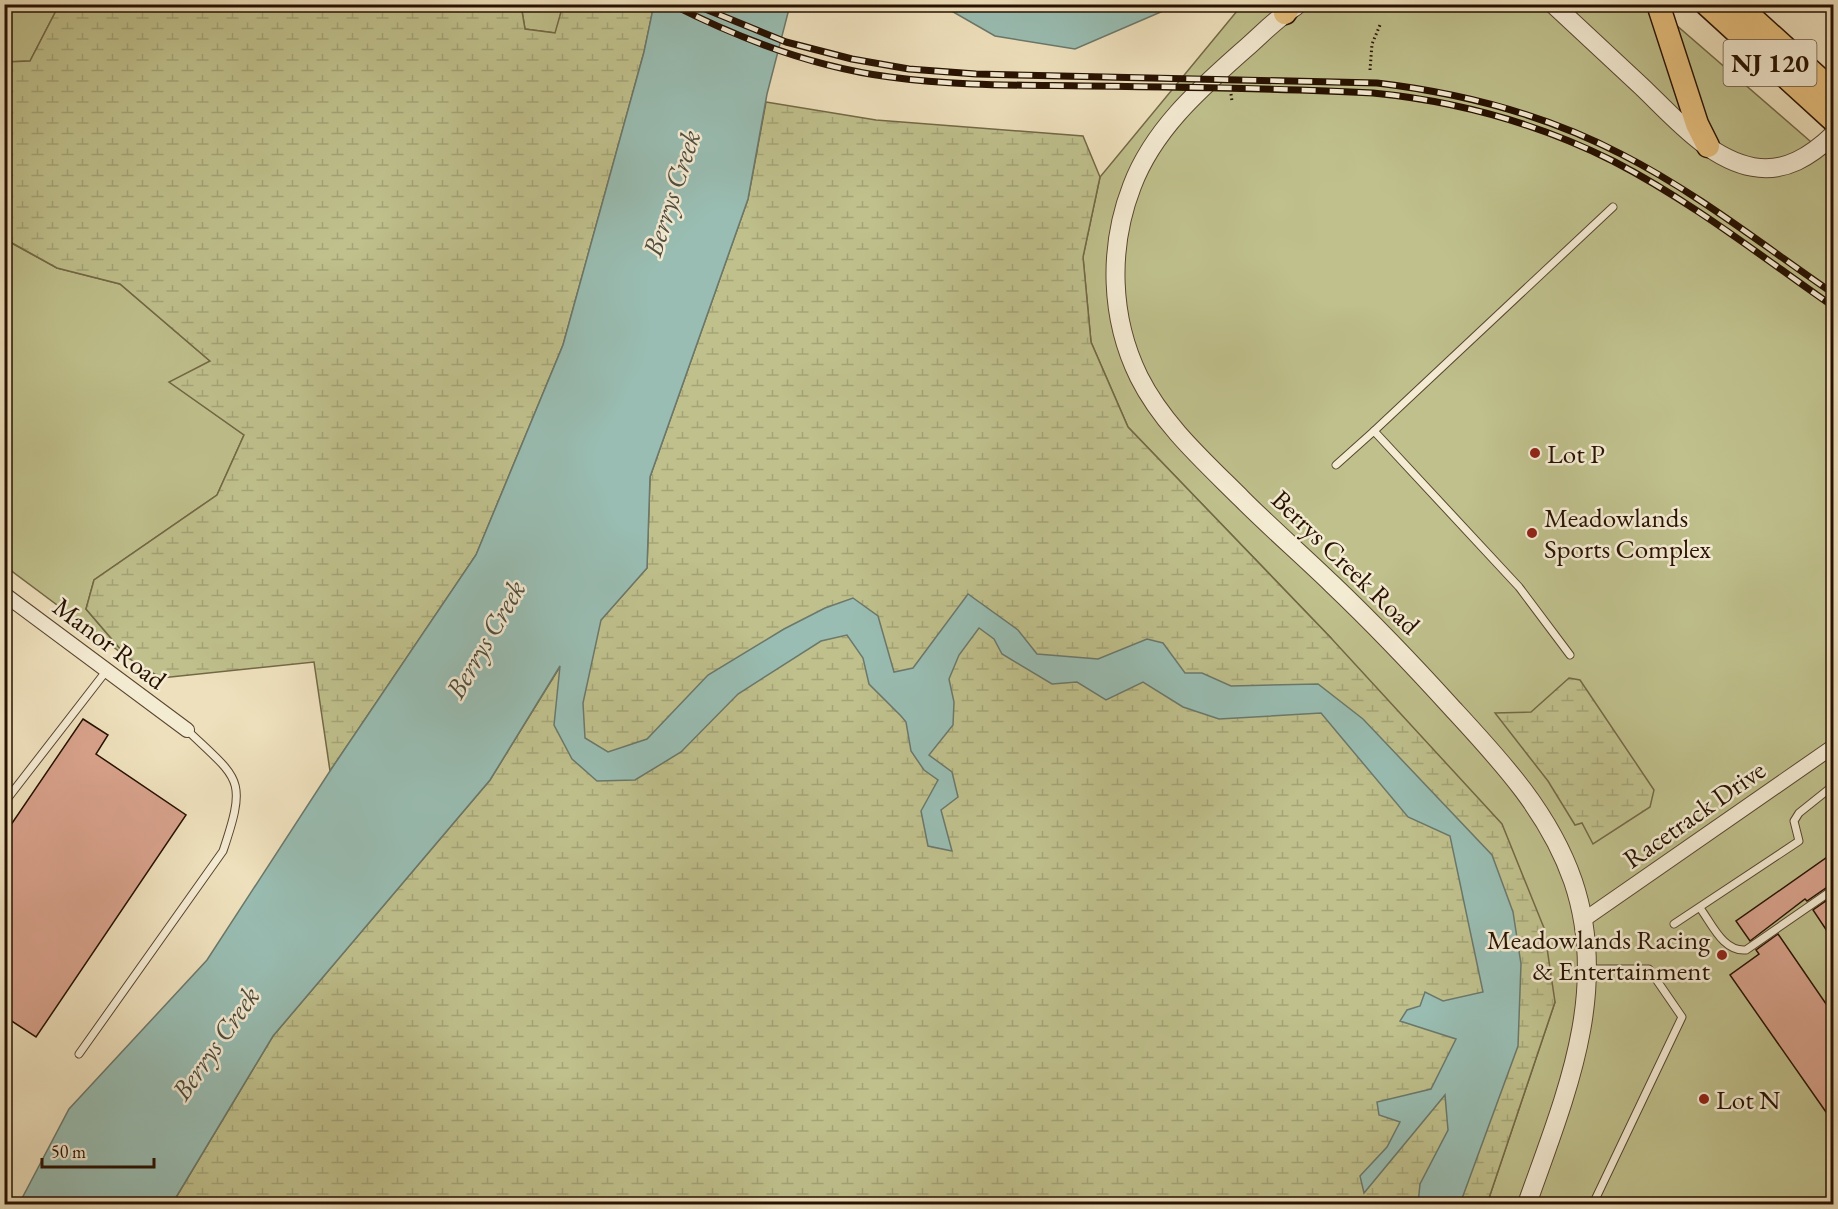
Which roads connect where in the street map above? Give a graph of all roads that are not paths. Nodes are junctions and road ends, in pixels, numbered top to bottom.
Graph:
1 (1553, 4) edge
2 (1658, 4) edge
3 (1706, 4) edge
4 (1737, 4) edge
5 (1292, 7) edge
6 (1833, 92) edge
7 (1833, 121) edge
8 (1833, 134) edge
9 (1708, 146) junction
10 (1613, 207) dead end
11 (1374, 431) junction
12 (1336, 465) dead end
13 (4, 594) edge
14 (1570, 655) dead end
15 (107, 670) junction
16 (187, 730) joint
17 (1833, 746) edge
18 (1833, 785) edge
19 (4, 803) edge
20 (1833, 889) edge
21 (1700, 908) junction
22 (1582, 921) junction
23 (1674, 924) dead end
24 (1587, 969) junction
25 (79, 1054) dead end
26 (1527, 1204) edge
27 (1593, 1204) edge

1 - 9 street
2 - 9 main road
3 - 7 main road, NJ 120
4 - 6 main road, NJ 120
5 - 22 street, Berrys Creek Road
8 - 9 street
10 - 11 lane
11 - 12 lane
11 - 14 lane
13 - 15 street, Manor Road
15 - 16 street, Manor Road
15 - 19 lane
16 - 25 lane
17 - 22 street, Racetrack Drive
18 - 21 lane
20 - 21 lane
21 - 23 lane
22 - 24 street, Berrys Creek Road
24 - 26 street, Berrys Creek Road
24 - 27 lane

